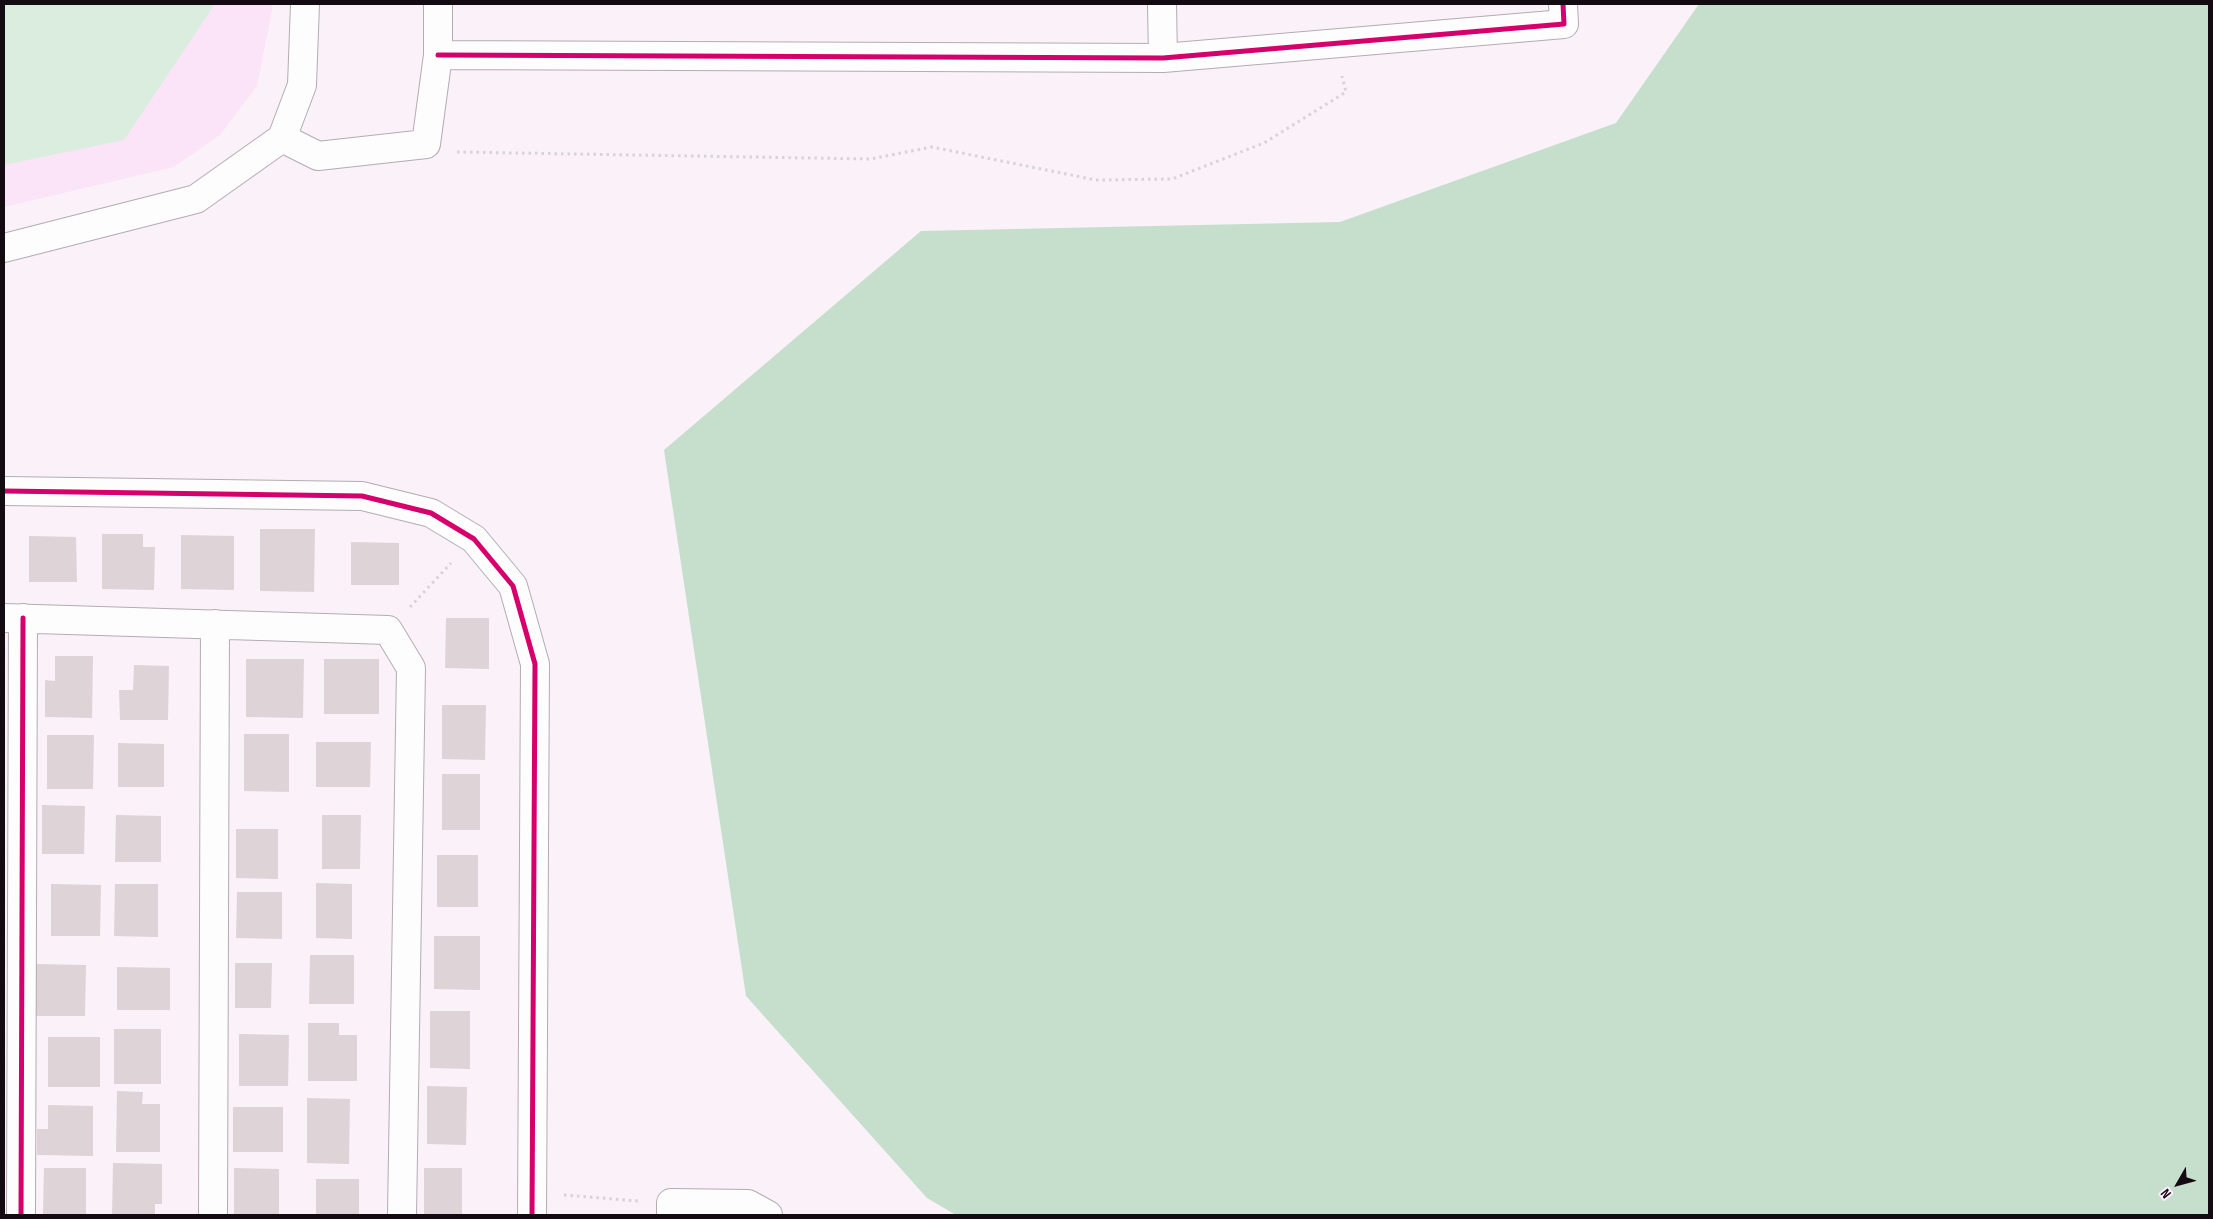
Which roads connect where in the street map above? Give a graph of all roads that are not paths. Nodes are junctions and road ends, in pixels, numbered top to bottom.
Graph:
1 (304, 4) edge
2 (438, 4) edge
3 (1162, 4) edge
4 (1563, 4) edge
5 (438, 55) junction
6 (1163, 58) junction
7 (282, 138) junction
8 (4, 248) edge
9 (4, 491) edge
10 (13, 618) edge
11 (215, 624) junction
12 (532, 1204) edge
13 (671, 1209) edge
14 (21, 1215) edge
15 (213, 1215) edge
16 (402, 1215) edge
17 (768, 1215) edge

1 - 7 street
2 - 5 street
3 - 6 street
4 - 6 street
5 - 6 street
5 - 7 street
7 - 8 street
9 - 12 street
10 - 11 street
10 - 14 street
11 - 15 street
11 - 16 street
13 - 17 street

